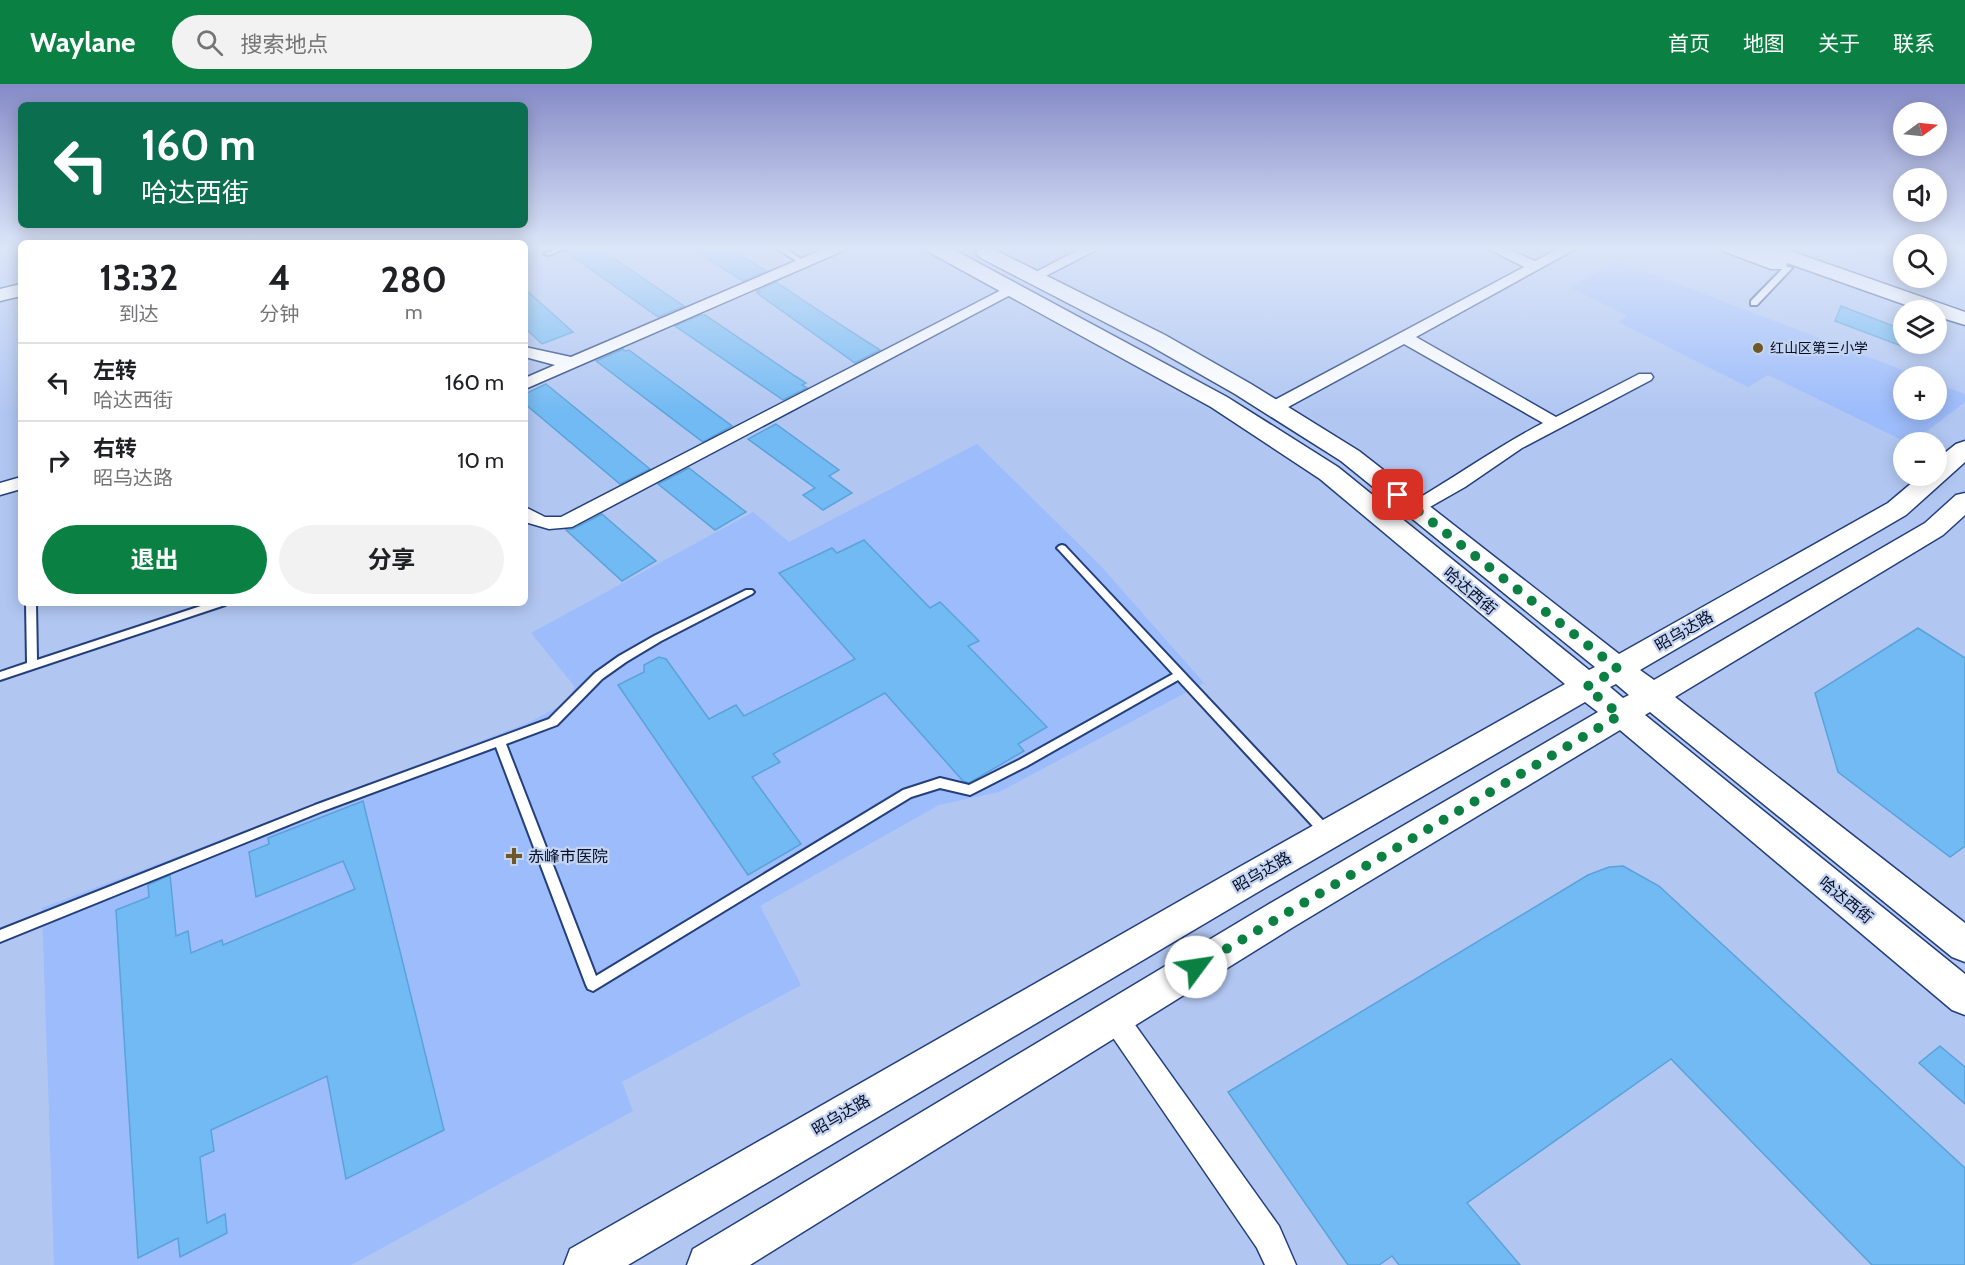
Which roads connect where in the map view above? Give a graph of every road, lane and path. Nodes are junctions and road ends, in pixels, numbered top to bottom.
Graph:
1 (712, 302) edge
2 (986, 302) edge
3 (1054, 302) edge
4 (1067, 302) edge
5 (1469, 302) edge
6 (1917, 302) edge
7 (1965, 319) edge
8 (1947, 325) edge
9 (1965, 331) edge
10 (1404, 337) junction
11 (528, 353) edge
12 (576, 361) junction
13 (1645, 377) dead end
14 (528, 383) edge
15 (1273, 408) junction
16 (1555, 423) junction
17 (1965, 449) edge
18 (1947, 465) edge
19 (18, 484) edge
20 (1923, 486) edge
21 (0, 489) edge
22 (1965, 501) edge
23 (1415, 508) junction
24 (528, 516) edge
25 (1062, 548) dead end
26 (749, 592) dead end
27 (31, 606) edge
28 (212, 606) edge
29 (33, 664) junction
30 (1618, 669) junction
31 (1179, 675) junction
32 (0, 676) edge
33 (1586, 687) junction
34 (1652, 696) junction
35 (1620, 715) junction
36 (500, 743) junction
37 (1328, 834) junction
38 (0, 936) edge
39 (1965, 945) edge
40 (1965, 997) edge
41 (1114, 1017) junction
42 (586, 1265) edge
43 (709, 1265) edge
44 (1281, 1265) edge

1 - 12 street
2 - 24 street
3 - 33 main road, 哈达西街
4 - 15 main road, 哈达西街
5 - 10 street
6 - 7 main road
8 - 9 main road
10 - 15 street
10 - 16 street
11 - 12 street
12 - 14 street
13 - 16 street
15 - 23 main road, 哈达西街
16 - 23 street
17 - 18 main road, 昭乌达路
19 - 21 street
20 - 30 main road, 昭乌达路
22 - 34 main road
23 - 30 main road, 哈达西街
25 - 31 lane
26 - 36 lane
27 - 29 lane
28 - 29 lane
29 - 32 lane
30 - 33 main road, 昭乌达路
30 - 34 main road, 哈达西街
31 - 36 lane
31 - 37 lane
33 - 35 main road, 哈达西街
33 - 37 main road, 昭乌达路
34 - 35 main road
34 - 39 main road, 哈达西街
35 - 40 main road, 哈达西街
35 - 41 main road
36 - 38 lane
37 - 42 main road, 昭乌达路
41 - 43 main road
41 - 44 street

